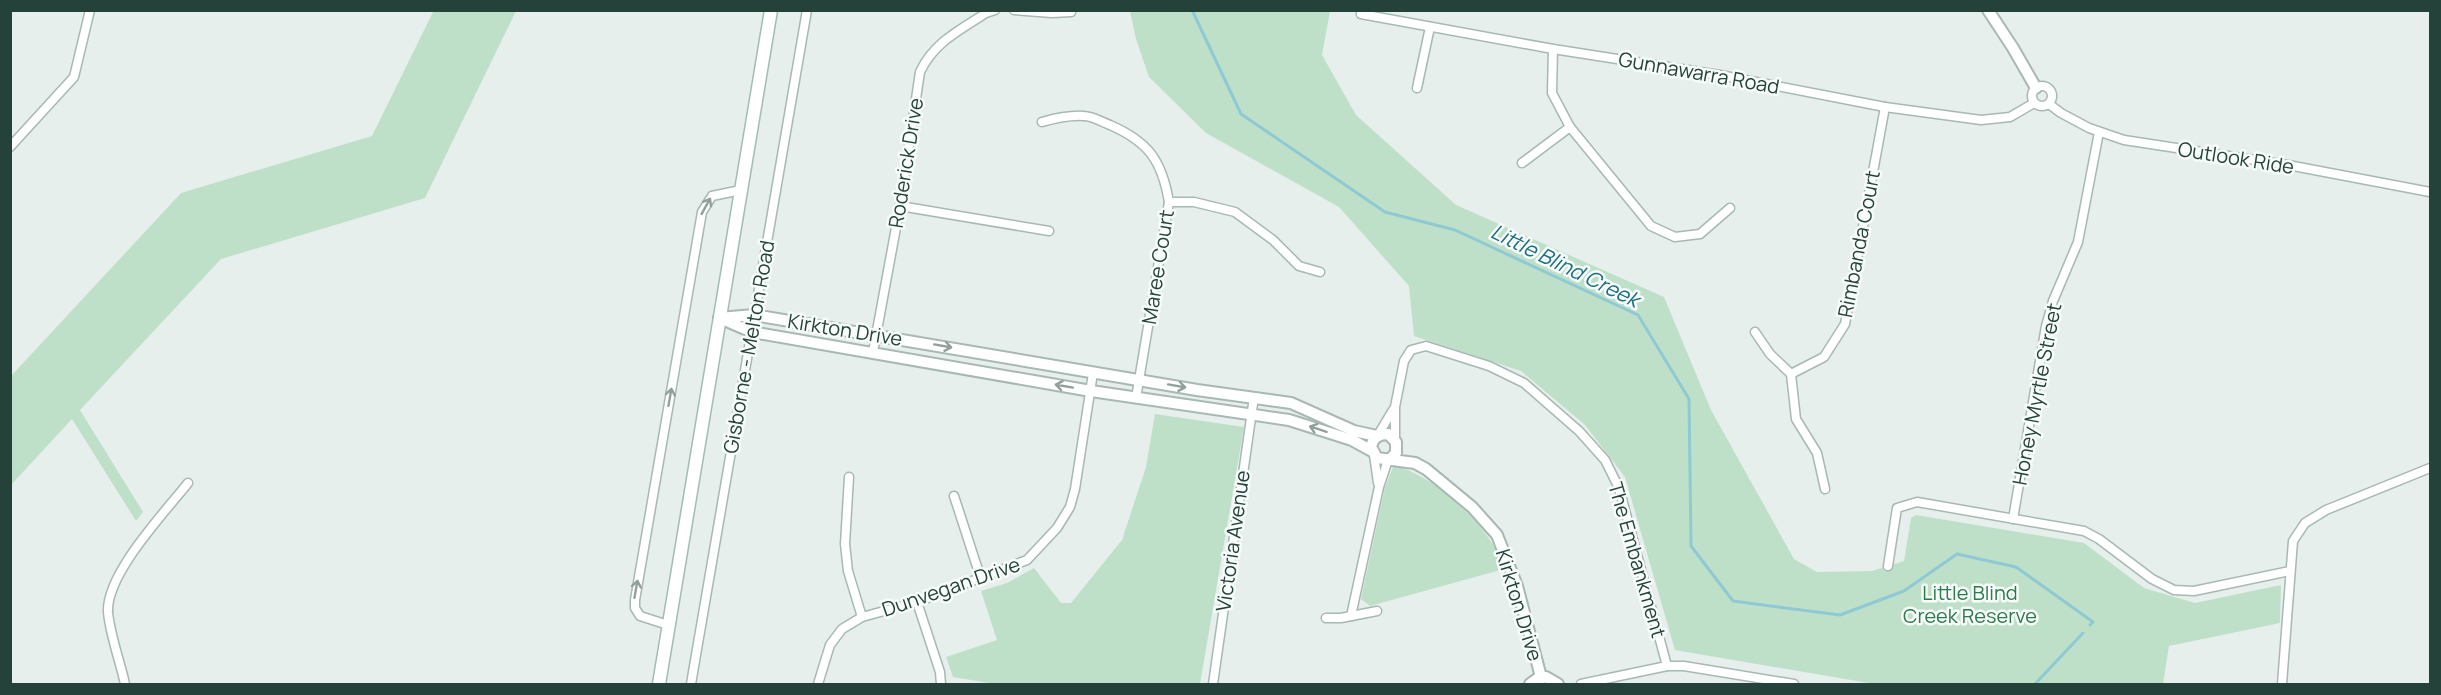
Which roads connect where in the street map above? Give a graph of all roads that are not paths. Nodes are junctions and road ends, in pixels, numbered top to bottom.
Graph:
1 (90, 10) edge
2 (771, 10) edge
3 (807, 10) edge
4 (995, 10) edge
5 (1014, 10) edge
6 (1988, 10) edge
7 (1071, 12) edge
8 (1360, 14) dead end
9 (1430, 27) junction
10 (1553, 49) junction
11 (1418, 88) dead end
12 (2036, 88) junction
13 (2034, 103) junction
14 (2049, 104) junction
15 (1885, 107) junction
16 (1042, 122) dead end
17 (1570, 127) junction
18 (2099, 132) junction
19 (10, 147) edge
20 (1522, 163) dead end
21 (741, 190) junction
22 (2430, 192) edge
23 (1169, 202) junction
24 (900, 207) junction
25 (1730, 208) dead end
26 (1049, 231) dead end
27 (1320, 272) dead end
28 (754, 315) junction
29 (719, 318) junction
30 (752, 332) junction
31 (1755, 332) dead end
32 (876, 335) junction
33 (873, 352) junction
34 (1093, 373) junction
35 (1791, 374) junction
36 (1140, 380) junction
37 (1091, 391) junction
38 (1254, 397) junction
39 (1136, 398) junction
40 (1395, 407) junction
41 (1251, 414) junction
42 (1378, 436) junction
43 (1396, 441) junction
44 (1373, 453) junction
45 (1389, 459) junction
46 (1415, 463) junction
47 (2430, 468) edge
48 (849, 477) dead end
49 (188, 483) dead end
50 (1378, 487) junction
51 (1825, 489) dead end
52 (954, 496) dead end
53 (2013, 519) junction
54 (1888, 566) dead end
55 (2290, 571) junction
56 (981, 579) junction
57 (917, 602) junction
58 (1377, 611) dead end
59 (1351, 616) junction
60 (862, 617) junction
61 (1326, 618) dead end
62 (668, 625) junction
63 (1667, 666) junction
64 (1541, 677) junction
65 (125, 684) edge
66 (659, 684) edge
67 (691, 684) edge
68 (818, 684) edge
69 (941, 684) edge
70 (1213, 684) edge
71 (1530, 684) edge
72 (1558, 684) edge
73 (1581, 684) edge
74 (1794, 684) edge
75 (2282, 684) edge

1 - 19 street
2 - 21 main road, Gisborne - Melton Road
3 - 28 street, Gisborne - Melton Road
4 - 24 street, Roderick Drive
5 - 7 street
6 - 12 street
8 - 9 street, Gunnawarra Road
9 - 10 street, Gunnawarra Road
9 - 11 street
10 - 15 street, Gunnawarra Road
10 - 17 street
12 - 13 street
12 - 14 street
13 - 14 street
13 - 15 street, Gunnawarra Road
14 - 18 street, Outlook Ride
15 - 35 street, Rimbanda Court
16 - 23 street, Maree Court
17 - 20 street
17 - 25 street
18 - 22 street, Outlook Ride
18 - 53 street, Honey Myrtle Street
21 - 29 main road, Gisborne - Melton Road
62 -> 21 street
23 - 27 street
23 - 36 street, Maree Court
24 - 26 street
24 - 32 street, Roderick Drive
28 - 29 street, Kirkton Drive
28 - 30 street, Gisborne - Melton Road
28 - 32 street, Kirkton Drive
29 - 30 street, Kirkton Drive
29 - 62 main road, Gisborne - Melton Road
30 - 33 street, Kirkton Drive
30 - 67 street, Gisborne - Melton Road
31 - 35 street
32 - 33 street, Roderick Drive
32 -> 34 street, Kirkton Drive
37 -> 33 street, Kirkton Drive
34 - 36 street, Kirkton Drive
34 - 37 street, Dunvegan Drive
35 - 51 street
36 -> 38 street, Kirkton Drive
36 - 39 street, Maree Court
37 - 39 street, Kirkton Drive
37 - 56 street, Dunvegan Drive
38 - 41 street, Victoria Avenue
38 - 42 street, Kirkton Drive
39 - 41 street, Kirkton Drive
40 - 42 street, The Embankment
40 - 43 street, The Embankment
40 - 63 street, The Embankment
44 -> 41 street, Kirkton Drive
41 - 70 street, Victoria Avenue
42 - 43 street
42 - 44 street
43 - 45 street
43 - 46 street, Kirkton Drive
44 - 45 street
44 - 50 street
45 - 46 street, Kirkton Drive
45 - 50 street
46 - 64 street, Kirkton Drive
47 - 55 street
48 - 60 street
49 - 65 street
50 - 59 street
52 - 56 street
53 - 54 street
53 - 55 street
55 - 75 street
56 - 57 street, Dunvegan Drive
57 - 60 street, Dunvegan Drive
57 - 69 street
58 - 59 street
59 - 61 street
60 - 68 street, Dunvegan Drive
62 - 66 main road, Gisborne - Melton Road
63 - 73 street
63 - 74 street
64 - 71 street
64 - 72 street

